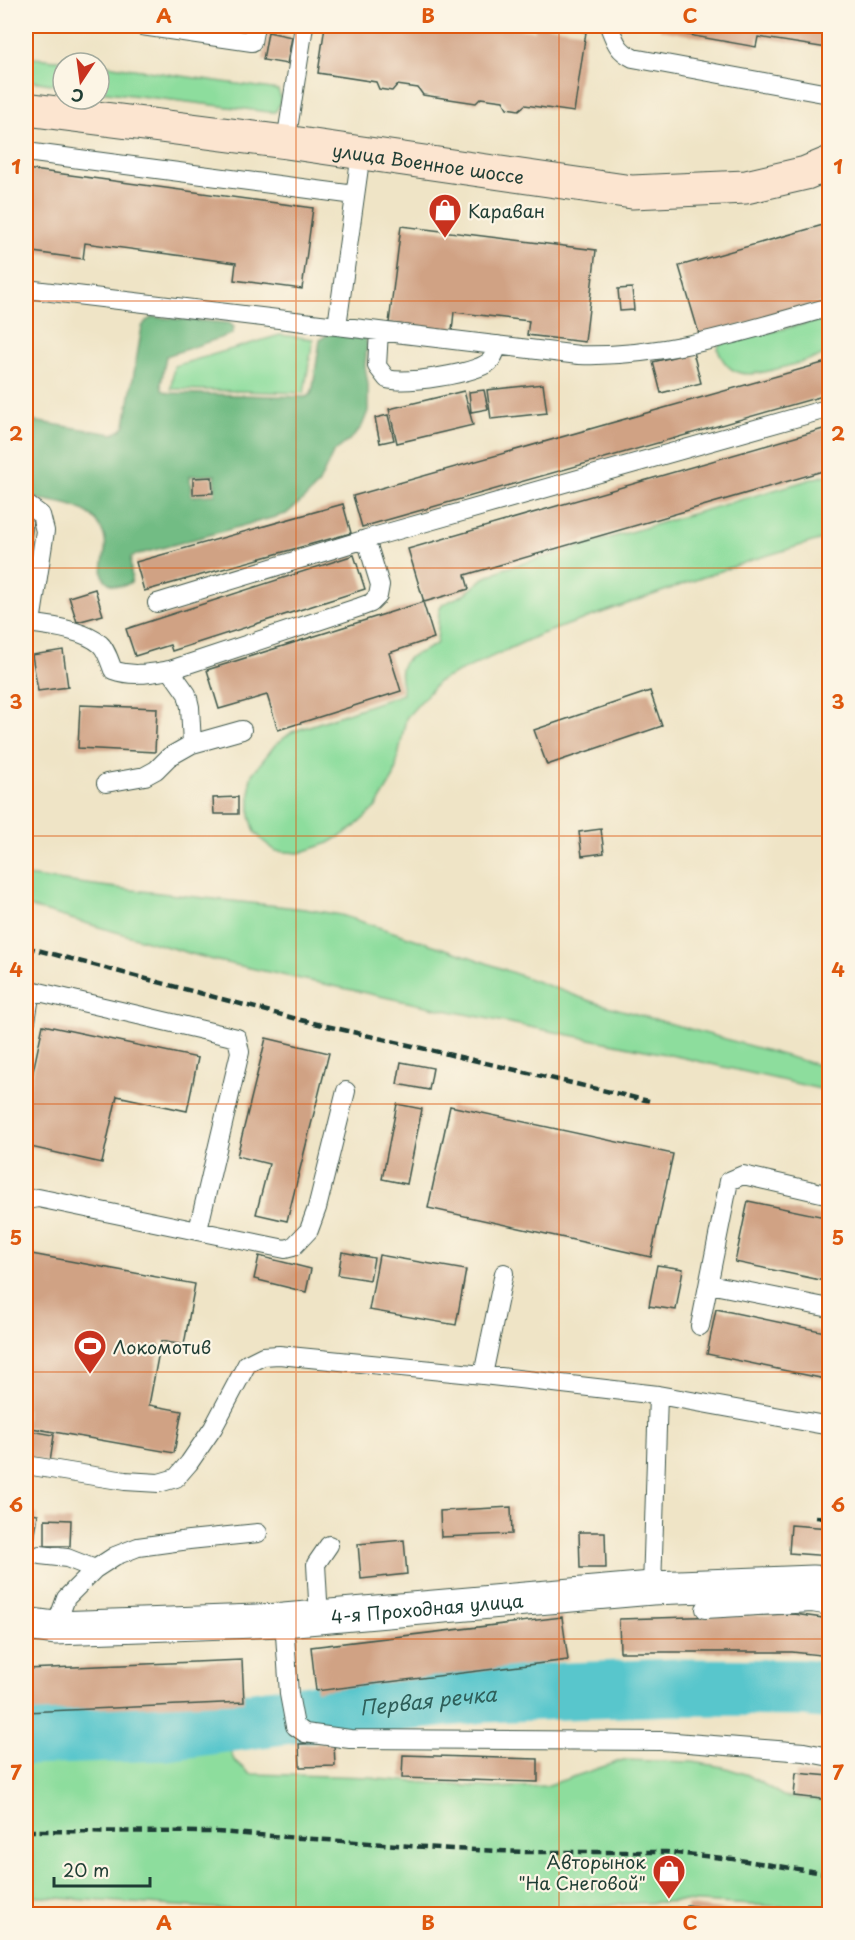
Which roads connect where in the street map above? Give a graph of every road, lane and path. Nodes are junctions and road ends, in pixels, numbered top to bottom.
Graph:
1 (142, 26) edge
2 (255, 26) edge
3 (304, 26) edge
4 (609, 26) edge
5 (830, 93) edge
6 (26, 109) edge
7 (286, 142) junction
8 (26, 152) edge
9 (361, 153) junction
10 (830, 163) edge
11 (355, 195) junction
12 (26, 289) edge
13 (830, 307) edge
14 (337, 326) junction
15 (380, 331) junction
16 (498, 345) junction
17 (830, 408) edge
18 (26, 504) edge
19 (366, 539) junction
20 (158, 603) dead end
21 (28, 623) edge
22 (170, 670) junction
23 (242, 730) dead end
24 (192, 744) junction
25 (106, 783) dead end
26 (28, 990) edge
27 (26, 1021) edge
28 (346, 1091) dead end
29 (830, 1195) edge
30 (26, 1200) edge
31 (198, 1230) junction
32 (504, 1273) dead end
33 (709, 1284) junction
34 (830, 1308) edge
35 (700, 1326) dead end
36 (483, 1375) junction
37 (658, 1395) junction
38 (830, 1426) edge
39 (26, 1466) edge
40 (258, 1533) dead end
41 (329, 1545) dead end
42 (40, 1555) dead end
43 (95, 1569) junction
44 (830, 1583) edge
45 (652, 1588) junction
46 (830, 1606) edge
47 (705, 1609) dead end
48 (319, 1617) junction
49 (284, 1620) junction
50 (40, 1626) edge
51 (830, 1757) edge

1 - 2 lane
3 - 7 lane
4 - 5 lane
6 - 7 main road, улица Военное шоссе
7 - 9 main road, улица Военное шоссе
8 - 11 lane
9 - 10 main road, улица Военное шоссе
9 - 11 lane
11 - 14 lane
12 - 14 lane
13 - 16 lane
14 - 15 lane
15 - 16 lane
15 - 16 lane
17 - 19 lane
18 - 21 lane
19 - 20 lane
19 - 22 lane
21 - 22 lane
22 - 24 lane
23 - 24 lane
24 - 25 lane
26 - 27 lane
26 - 31 lane
28 - 31 lane
29 - 33 lane
30 - 31 lane
32 - 36 lane
33 - 34 lane
33 - 35 lane
36 - 37 lane
36 - 39 lane
37 - 38 lane
37 - 45 lane
40 - 43 lane
41 - 48 lane
42 - 43 lane
43 - 50 lane
44 - 45 street, 4-я Проходная улица
45 - 48 street, 4-я Проходная улица
46 - 47 lane
48 - 49 street, 4-я Проходная улица
49 - 50 street, 4-я Проходная улица
49 - 51 lane

